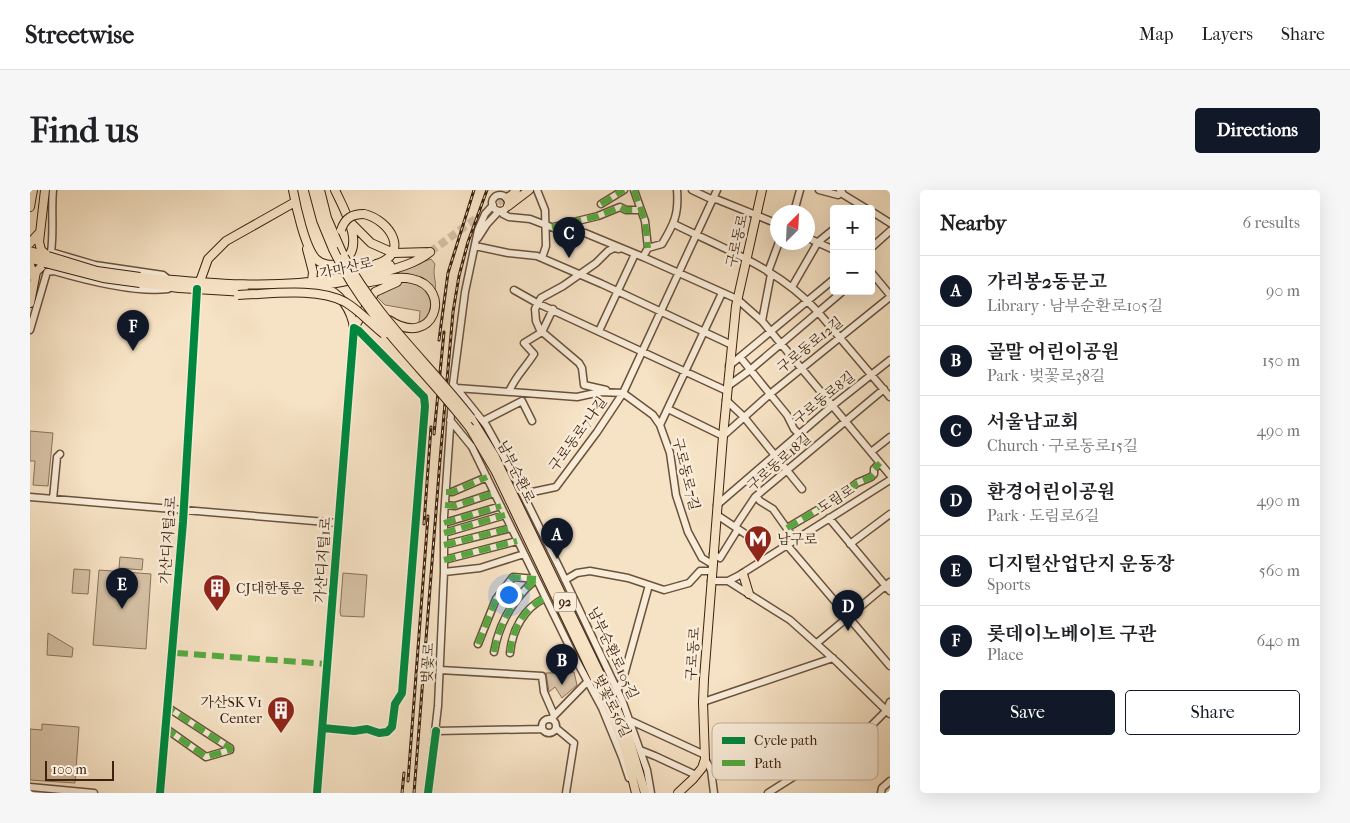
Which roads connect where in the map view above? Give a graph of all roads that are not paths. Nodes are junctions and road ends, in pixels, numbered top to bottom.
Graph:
1 (33, 190) edge
2 (45, 190) edge
3 (53, 190) edge
4 (293, 190) edge
5 (313, 190) edge
6 (320, 190) edge
7 (335, 190) edge
8 (516, 190) edge
9 (529, 190) edge
10 (537, 190) edge
11 (624, 190) edge
12 (634, 190) edge
13 (677, 190) edge
14 (692, 190) edge
15 (717, 190) edge
16 (762, 190) edge
17 (800, 190) edge
18 (819, 190) edge
19 (841, 191) edge
20 (496, 193) edge
21 (505, 195) edge
22 (713, 200) junction
23 (295, 202) junction
24 (601, 204) dead end
25 (492, 205) junction
26 (796, 205) edge
27 (858, 205) edge
28 (30, 207) edge
29 (503, 209) junction
30 (642, 210) junction
31 (875, 214) edge
32 (755, 216) junction
33 (349, 221) junction
34 (770, 221) edge
35 (890, 223) edge
36 (544, 224) junction
37 (674, 224) junction
38 (552, 227) junction
39 (890, 231) edge
40 (40, 232) junction
41 (830, 232) edge
42 (697, 235) junction
43 (30, 237) edge
44 (815, 241) edge
45 (307, 242) junction
46 (818, 242) junction
47 (30, 243) edge
48 (476, 243) junction
49 (875, 244) edge
50 (353, 245) junction
51 (338, 248) junction
52 (648, 248) junction
53 (830, 248) edge
54 (620, 249) junction
55 (776, 250) edge
56 (30, 251) edge
57 (635, 254) junction
58 (642, 257) junction
59 (30, 258) edge
60 (542, 258) junction
61 (746, 258) junction
62 (48, 261) junction
63 (30, 265) edge
64 (32, 272) edge
65 (769, 273) junction
66 (579, 274) junction
67 (679, 274) junction
68 (875, 277) edge
69 (406, 278) junction
70 (140, 280) junction
71 (169, 280) junction
72 (830, 282) edge
73 (34, 283) junction
74 (318, 284) junction
75 (198, 286) junction
76 (792, 287) junction
77 (179, 288) junction
78 (514, 290) dead end
79 (224, 291) junction
80 (617, 291) junction
81 (722, 293) junction
82 (838, 295) edge
83 (890, 296) edge
84 (737, 299) junction
85 (808, 300) junction
86 (30, 303) edge
87 (538, 303) junction
88 (553, 309) junction
89 (660, 312) junction
90 (818, 312) junction
91 (383, 316) junction
92 (762, 322) junction
93 (354, 328) junction
94 (30, 330) edge
95 (599, 331) junction
96 (770, 331) junction
97 (542, 332) junction
98 (704, 332) junction
99 (841, 338) junction
100 (397, 344) junction
101 (780, 344) junction
102 (732, 345) junction
103 (642, 352) junction
104 (740, 357) junction
105 (890, 360) edge
106 (729, 366) junction
107 (801, 369) junction
108 (750, 370) junction
109 (686, 372) junction
110 (872, 375) junction
111 (455, 386) junction
112 (727, 388) junction
113 (884, 389) junction
114 (509, 392) junction
115 (615, 392) junction
116 (623, 393) junction
117 (770, 394) junction
118 (890, 397) edge
119 (726, 400) junction
120 (832, 406) junction
121 (668, 410) junction
122 (744, 417) junction
123 (450, 420) junction
124 (483, 421) junction
125 (532, 421) dead end
126 (846, 422) junction
127 (660, 425) junction
128 (799, 434) junction
129 (723, 436) junction
130 (890, 437) edge
131 (871, 452) junction
132 (60, 454) dead end
133 (775, 455) junction
134 (880, 463) junction
135 (787, 469) junction
136 (890, 475) edge
137 (486, 477) junction
138 (890, 480) edge
139 (802, 489) dead end
140 (446, 492) junction
141 (494, 493) junction
142 (523, 494) junction
143 (756, 496) junction
144 (30, 497) edge
145 (53, 499) junction
146 (445, 505) junction
147 (718, 505) junction
148 (501, 506) junction
149 (183, 510) junction
150 (890, 514) edge
151 (505, 515) junction
152 (717, 515) junction
153 (829, 518) junction
154 (338, 523) junction
155 (444, 523) junction
156 (511, 528) junction
157 (737, 528) junction
158 (787, 528) junction
159 (444, 533) junction
160 (518, 540) junction
161 (795, 540) junction
162 (756, 541) dead end
163 (850, 544) junction
164 (444, 545) junction
165 (787, 545) junction
166 (524, 554) junction
167 (713, 554) junction
168 (444, 560) junction
169 (712, 568) junction
170 (444, 572) junction
171 (743, 574) junction
172 (536, 579) junction
173 (565, 580) junction
174 (710, 581) junction
175 (728, 581) junction
176 (648, 585) junction
177 (888, 586) edge
178 (749, 594) junction
179 (546, 598) junction
180 (848, 617) junction
181 (817, 643) junction
182 (478, 644) dead end
183 (494, 652) dead end
184 (510, 653) dead end
185 (833, 658) junction
186 (890, 666) edge
187 (440, 670) junction
188 (587, 682) junction
189 (618, 691) junction
190 (703, 702) junction
191 (890, 702) edge
192 (167, 707) junction
193 (888, 713) edge
194 (552, 717) junction
195 (629, 720) junction
196 (876, 723) edge
197 (165, 728) junction
198 (323, 728) junction
199 (556, 728) junction
200 (542, 729) junction
201 (436, 731) junction
202 (640, 750) junction
203 (705, 757) junction
204 (696, 775) junction
205 (712, 778) edge
206 (712, 780) edge
207 (789, 780) edge
208 (890, 781) edge
209 (30, 787) edge
210 (94, 793) edge
211 (160, 793) edge
212 (318, 793) edge
213 (428, 793) edge
214 (566, 793) edge
215 (635, 793) edge
216 (644, 793) edge
217 (652, 793) edge
218 (678, 793) edge
219 (714, 793) edge
220 (768, 793) edge
221 (881, 793) edge

1 - 28 main road
2 - 40 main road
3 - 62 street
4 - 23 main road
5 - 51 main road, 남부순환로 / 92
6 - 51 main road, 남부순환로 / 92
7 - 33 main road
7 - 50 main road
8 - 21 main road
9 - 29 main road
10 - 36 street
11 - 24 street
12 - 30 street
13 - 37 street
14 - 22 street
15 - 22 street, 구로동로7나길
16 - 32 main road, 구로동로
17 - 26 street
18 - 19 street
19 - 27 street
20 - 21 street
20 - 25 street, 벚꽃로
21 - 29 street
22 - 32 street
22 - 42 street, 구로동로7나길
23 - 45 main road
23 - 75 main road
25 - 29 street
25 - 48 street, 벚꽃로
29 - 36 street
29 - 48 street, 벚꽃로
30 - 38 street
30 - 52 street
31 - 35 street
32 - 34 street
32 - 61 main road, 구로동로
33 - 50 main road
33 - 74 main road, 가마산로
36 - 38 street
36 - 60 street
37 - 42 street
37 - 52 street
38 - 54 street
39 - 49 street
40 - 43 main road
40 - 47 main road
40 - 62 main road
41 - 46 street
42 - 61 street
42 - 67 street, 구로동로7나길
44 - 46 street
45 - 50 main road
45 - 74 main road
46 - 53 street
46 - 76 street
48 - 60 street
48 - 111 street, 벚꽃로
51 - 74 main road, bridge
51 - 91 main road, 남부순환로 / 92, bridge
51 - 100 main road, 남부순환로 / 92, bridge
52 - 58 street
54 - 57 street
54 - 66 street
55 - 65 street
56 - 62 main road, 가마산로
57 - 58 street
57 - 80 street
58 - 67 street
59 - 62 main road, 가마산로
60 - 66 street
61 - 65 street
61 - 84 main road, 구로동로
62 - 70 main road, 가마산로, bridge
62 - 71 street
62 - 73 main road
62 - 77 street
62 - 94 street
63 - 64 main road
64 - 73 main road
65 - 76 street
65 - 92 street
66 - 80 street
66 - 87 street
67 - 81 street
67 - 89 street, 구로동로7나길
68 - 83 street
69 - 74 main road
69 - 91 main road, bridge
69 - 93 main road
70 - 71 main road, 가마산로
70 - 77 main road, 가마산로
71 - 75 main road, 가마산로
72 - 85 street
73 - 86 main road
74 - 75 main road, 가마산로
74 - 79 main road, 가마산로
74 - 93 main road
75 - 77 main road, 가마산로
75 - 79 main road, 가마산로
75 - 149 street, 가산디지털2로
76 - 85 street
78 - 87 street
79 - 100 main road, bridge
80 - 89 street
80 - 95 street
81 - 84 street
81 - 98 street
82 - 90 street
83 - 99 street, 구로동로12길
84 - 92 street
84 - 102 main road, 구로동로
85 - 90 street
85 - 96 street
87 - 88 street
87 - 97 street
88 - 95 street
88 - 97 street
89 - 98 street
89 - 103 street, 구로동로7나길
90 - 99 street
90 - 101 street
91 - 216 main road, 남부순환로 / 92, bridge
92 - 96 street
93 - 154 street, 가산디지털1로
93 - 198 street
95 - 103 street
96 - 101 street
96 - 104 street
97 - 114 street
97 - 115 street
98 - 102 street
98 - 109 street
99 - 107 street, 구로동로12길
99 - 110 street
100 - 215 main road, 남부순환로 / 92, bridge
101 - 107 street
101 - 108 street
102 - 106 main road, 구로동로
103 - 109 street
103 - 116 street, 구로동로7나길
104 - 106 street
104 - 108 street
105 - 110 street, 구로동로8길
106 - 112 main road, 구로동로
107 - 117 street, 구로동로12길
107 - 120 street
108 - 112 street
108 - 117 street
109 - 112 street
109 - 121 street
110 - 113 street
110 - 120 street, 구로동로8길
111 - 114 street
111 - 123 street, 벚꽃로
111 - 124 street, 남부순환로105길
112 - 119 main road, 구로동로
113 - 118 street
113 - 126 street, 구로동로18길
114 - 115 street
115 - 116 street
116 - 127 street, 구로동로7길
116 - 142 street, 구로동로7나길
117 - 122 street, 구로동로12길
117 - 128 street
119 - 122 street
119 - 129 main road, 구로동로
120 - 126 street
120 - 128 street, 구로동로8길
121 - 127 street
121 - 129 street
122 - 129 street, 구로동로12길
122 - 133 street
123 - 137 street, 벚꽃로56길
123 - 140 street, 벚꽃로
124 - 125 street
124 - 142 street, 남부순환로105길
126 - 131 street
126 - 135 street, 구로동로18길
127 - 169 street, 구로동로7길
128 - 133 street, 구로동로8길
129 - 147 main road, 구로동로
130 - 131 street
131 - 134 street
132 - 145 street
133 - 135 street
133 - 147 street, 구로동로8길
134 - 136 street
134 - 158 street
135 - 139 street
135 - 143 street, 구로동로18길
137 - 140 street
137 - 141 street, 벚꽃로56길
138 - 153 street, 도림로
140 - 146 street, 벚꽃로
141 - 146 street
141 - 148 street, 벚꽃로56길
142 - 173 street, 남부순환로105길
143 - 157 street, 구로동로18길
143 - 158 street
144 - 145 street, 가산디지털2로
145 - 149 street, 가산디지털2로
146 - 155 street, 벚꽃로
147 - 152 main road, 구로동로
148 - 151 street, 벚꽃로56길
148 - 155 street
149 - 154 street, 가산디지털1로
149 - 192 street, 가산디지털2로
150 - 163 street
151 - 156 street, 벚꽃로56길
151 - 159 street
152 - 157 street
152 - 167 main road, 구로동로
153 - 161 street, 도림로
153 - 163 street
154 - 198 street, 가산디지털1로
155 - 159 street, 벚꽃로
156 - 160 street, 벚꽃로56길
156 - 164 street
157 - 162 street
157 - 167 street
158 - 161 street
159 - 164 street, 벚꽃로
160 - 166 street, 벚꽃로56길
160 - 168 street
161 - 165 street, 도림로
163 - 177 street
164 - 168 street, 벚꽃로
165 - 171 street, 도림로
165 - 180 street
166 - 170 street
166 - 172 street, 벚꽃로56길
167 - 169 main road, 구로동로
168 - 170 street, 벚꽃로
169 - 174 main road, 구로동로
169 - 176 street
170 - 187 street, 벚꽃로
171 - 175 street, 도림로
171 - 178 main road
172 - 179 street, 벚꽃로56길
172 - 182 street
172 - 183 street
173 - 176 street
173 - 189 street, 남부순환로105길
174 - 175 street, 도림로
174 - 190 main road, 구로동로
175 - 178 street
176 - 189 street
177 - 180 street
178 - 181 street
179 - 184 street
179 - 188 street, 벚꽃로56길
180 - 181 street
180 - 186 street
181 - 185 street
185 - 190 street
185 - 193 street
187 - 194 street
187 - 201 street, 벚꽃로
188 - 194 street
188 - 215 street, 벚꽃로56길
189 - 195 street, 남부순환로105길
190 - 203 main road, 구로동로
191 - 193 street
192 - 197 street, 가산디지털2로
192 - 197 street
193 - 196 street
194 - 199 street
194 - 200 street
195 - 202 street, 남부순환로105길
195 - 203 street
197 - 211 street, 가산디지털2로
198 - 212 street, 가산디지털1로
199 - 200 street
199 - 214 street
200 - 201 street
201 - 213 street, 벚꽃로
202 - 204 street
202 - 217 street, 남부순환로105길
203 - 204 main road
203 - 205 street
204 - 218 main road
206 - 219 street
207 - 220 street
208 - 221 street
209 - 210 street

